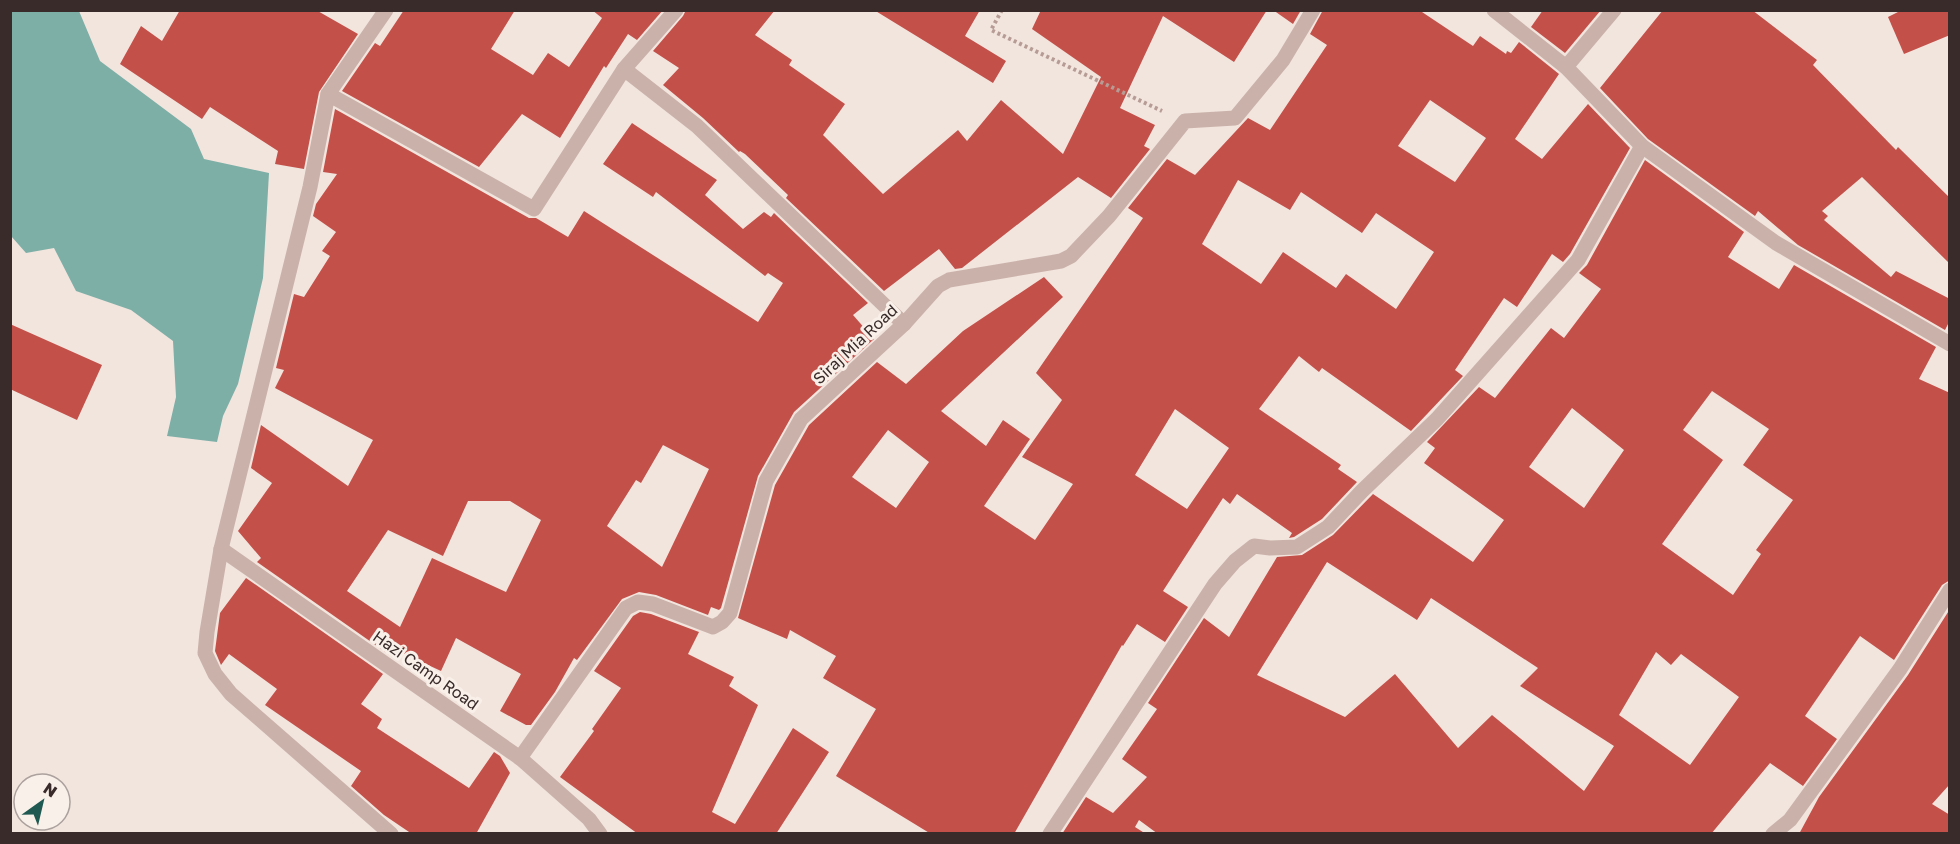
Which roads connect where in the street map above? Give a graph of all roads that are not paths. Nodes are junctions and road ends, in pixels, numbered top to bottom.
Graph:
1 (386, 10) edge
2 (676, 10) edge
3 (1313, 10) edge
4 (1494, 10) edge
5 (1614, 10) edge
6 (1566, 67) junction
7 (624, 69) junction
8 (328, 94) junction
9 (1642, 146) junction
10 (904, 324) junction
11 (1950, 344) edge
12 (221, 549) junction
13 (1950, 590) edge
14 (520, 758) junction
15 (391, 834) edge
16 (600, 834) edge
17 (1050, 834) edge
18 (1773, 834) edge

1 - 8 street
2 - 7 street
3 - 10 street, Siraj Mia Road
4 - 6 street
5 - 6 street
6 - 9 street
7 - 8 street
7 - 10 street
8 - 12 street
9 - 11 street
9 - 17 street
10 - 14 street, Siraj Mia Road
12 - 14 street, Hazi Camp Road
12 - 15 street
13 - 18 street
14 - 16 street, Hazi Camp Road

